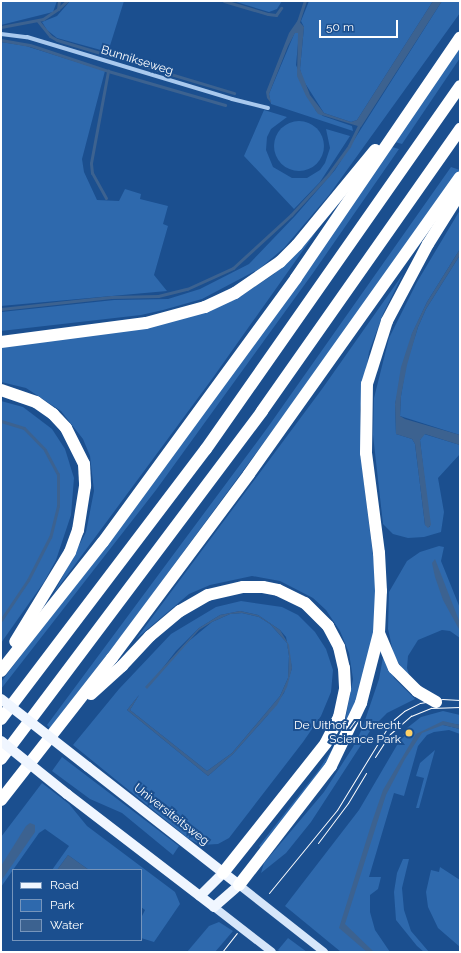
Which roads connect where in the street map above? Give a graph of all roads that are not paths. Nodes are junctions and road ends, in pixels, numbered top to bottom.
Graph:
1 (1, 34) edge
2 (460, 38) edge
3 (433, 78) junction
4 (460, 86) edge
5 (268, 108) dead end
6 (460, 129) edge
7 (460, 177) edge
8 (460, 193) edge
9 (1, 342) edge
10 (1, 390) edge
11 (379, 633) junction
12 (1, 663) edge
13 (1, 671) edge
14 (1, 699) edge
15 (436, 702) dead end
16 (68, 713) junction
17 (1, 719) edge
18 (1, 741) edge
19 (1, 759) edge
20 (1, 800) edge
21 (223, 873) junction
22 (239, 885) junction
23 (200, 896) junction
24 (214, 907) junction
25 (272, 952) edge
26 (324, 952) edge

1 - 5 street, Bunnikseweg
2 - 3 highway
3 - 9 highway
3 - 13 highway
4 - 17 highway
6 - 19 highway
7 - 16 highway
8 - 11 highway
10 - 12 highway
11 - 15 highway
11 - 22 highway
14 - 21 main road, Universiteitsweg, bridge
16 - 20 highway
16 - 21 highway
18 - 23 main road, bridge
21 - 22 main road, Universiteitsweg
21 - 23 main road
22 - 24 main road
22 - 26 main road, Universiteitsweg
23 - 24 main road
24 - 25 main road

